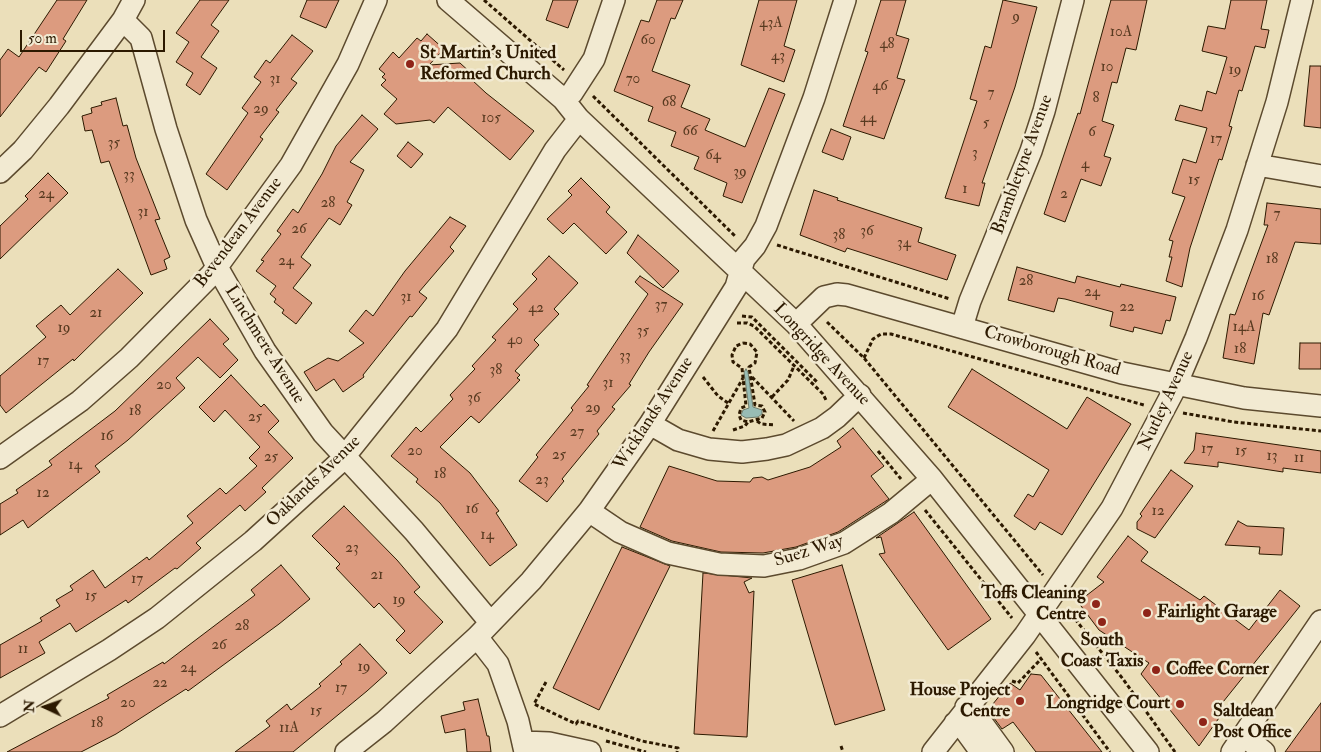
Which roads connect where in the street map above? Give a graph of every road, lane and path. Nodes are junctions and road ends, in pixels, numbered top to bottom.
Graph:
1 (134, 0) edge
2 (376, 0) edge
3 (448, 0) edge
4 (614, 0) edge
5 (845, 0) edge
6 (1072, 0) edge
7 (1302, 0) edge
8 (123, 20) junction
9 (563, 99) junction
10 (579, 119) junction
11 (1257, 165) junction
12 (0, 172) edge
13 (1321, 176) edge
14 (777, 245) dead end
15 (217, 267) junction
16 (740, 271) junction
17 (954, 300) dead end
18 (731, 320) dead end
19 (796, 324) junction
20 (732, 327) dead end
21 (962, 327) junction
22 (864, 358) dead end
23 (794, 366) junction
24 (708, 369) dead end
25 (750, 375) junction
26 (704, 377) junction
27 (743, 377) junction
28 (699, 384) dead end
29 (1176, 385) junction
30 (772, 397) junction
31 (728, 403) junction
32 (843, 403) junction
33 (1321, 406) edge
34 (1166, 407) junction
35 (757, 421) junction
36 (748, 422) junction
37 (650, 424) junction
38 (776, 425) dead end
39 (790, 426) dead end
40 (1321, 431) edge
41 (728, 432) dead end
42 (717, 434) dead end
43 (876, 448) dead end
44 (345, 455) junction
45 (0, 458) edge
46 (932, 480) junction
47 (913, 495) junction
48 (588, 511) junction
49 (1040, 612) junction
50 (1321, 621) edge
51 (483, 630) junction
52 (1025, 635) junction
53 (546, 682) dead end
54 (961, 715) junction
55 (0, 716) edge
56 (1238, 744) edge
57 (595, 745) edge
58 (841, 746) dead end
59 (524, 747) edge
60 (346, 752) edge
61 (646, 752) edge
62 (677, 752) edge
63 (843, 752) edge
64 (933, 752) edge
65 (981, 752) edge
66 (1003, 752) edge
67 (1110, 752) edge
68 (1148, 752) edge
69 (1264, 752) edge

1 - 8 street
2 - 15 street, Bevendean Avenue
3 - 9 street, Longridge Avenue
4 - 9 street
5 - 16 street, Wicklands Avenue
6 - 21 street, Brambletyne Avenue
7 - 11 street, Nutley Avenue
8 - 12 street
8 - 15 street, Linchmere Avenue
9 - 10 street, Longridge Avenue
10 - 16 street, Longridge Avenue
10 - 44 street, Oaklands Avenue
11 - 13 street
11 - 29 street, Nutley Avenue
14 - 17 path
15 - 44 street, Linchmere Avenue
15 - 45 street, Bevendean Avenue
16 - 19 street, Longridge Avenue
16 - 37 street, Wicklands Avenue
18 - 32 path
19 - 21 street, Crowborough Road
19 - 32 street, Longridge Avenue
20 - 23 path
21 - 29 street, Crowborough Road
22 - 34 path
23 - 30 path
23 - 32 path
24 - 26 path
25 - 27 path
25 - 30 path
25 - 35 path
26 - 28 path
26 - 31 path
27 - 31 path
27 - 36 path
29 - 33 street, Crowborough Road
29 - 34 street, Nutley Avenue
30 - 39 path
31 - 42 path
32 - 37 street
32 - 46 street, Longridge Avenue
34 - 40 path
34 - 49 street, Nutley Avenue
35 - 36 path
35 - 38 path
36 - 41 path
37 - 48 street, Wicklands Avenue
43 - 47 path
44 - 51 street, Linchmere Avenue
44 - 55 street, Oaklands Avenue
46 - 47 street, Suez Way
46 - 49 street, Longridge Avenue
47 - 48 street, Suez Way
47 - 52 path
48 - 51 street, Wicklands Avenue
49 - 52 street, Nutley Avenue
49 - 68 street, Longridge Avenue
50 - 56 street
51 - 59 street, Linchmere Avenue
51 - 60 street, Wicklands Avenue
52 - 54 street, Nutley Avenue
52 - 67 path
53 - 62 path
54 - 64 street, Nutley Avenue
54 - 65 street
54 - 66 street
56 - 69 street
57 - 59 street
57 - 61 path
58 - 63 path

